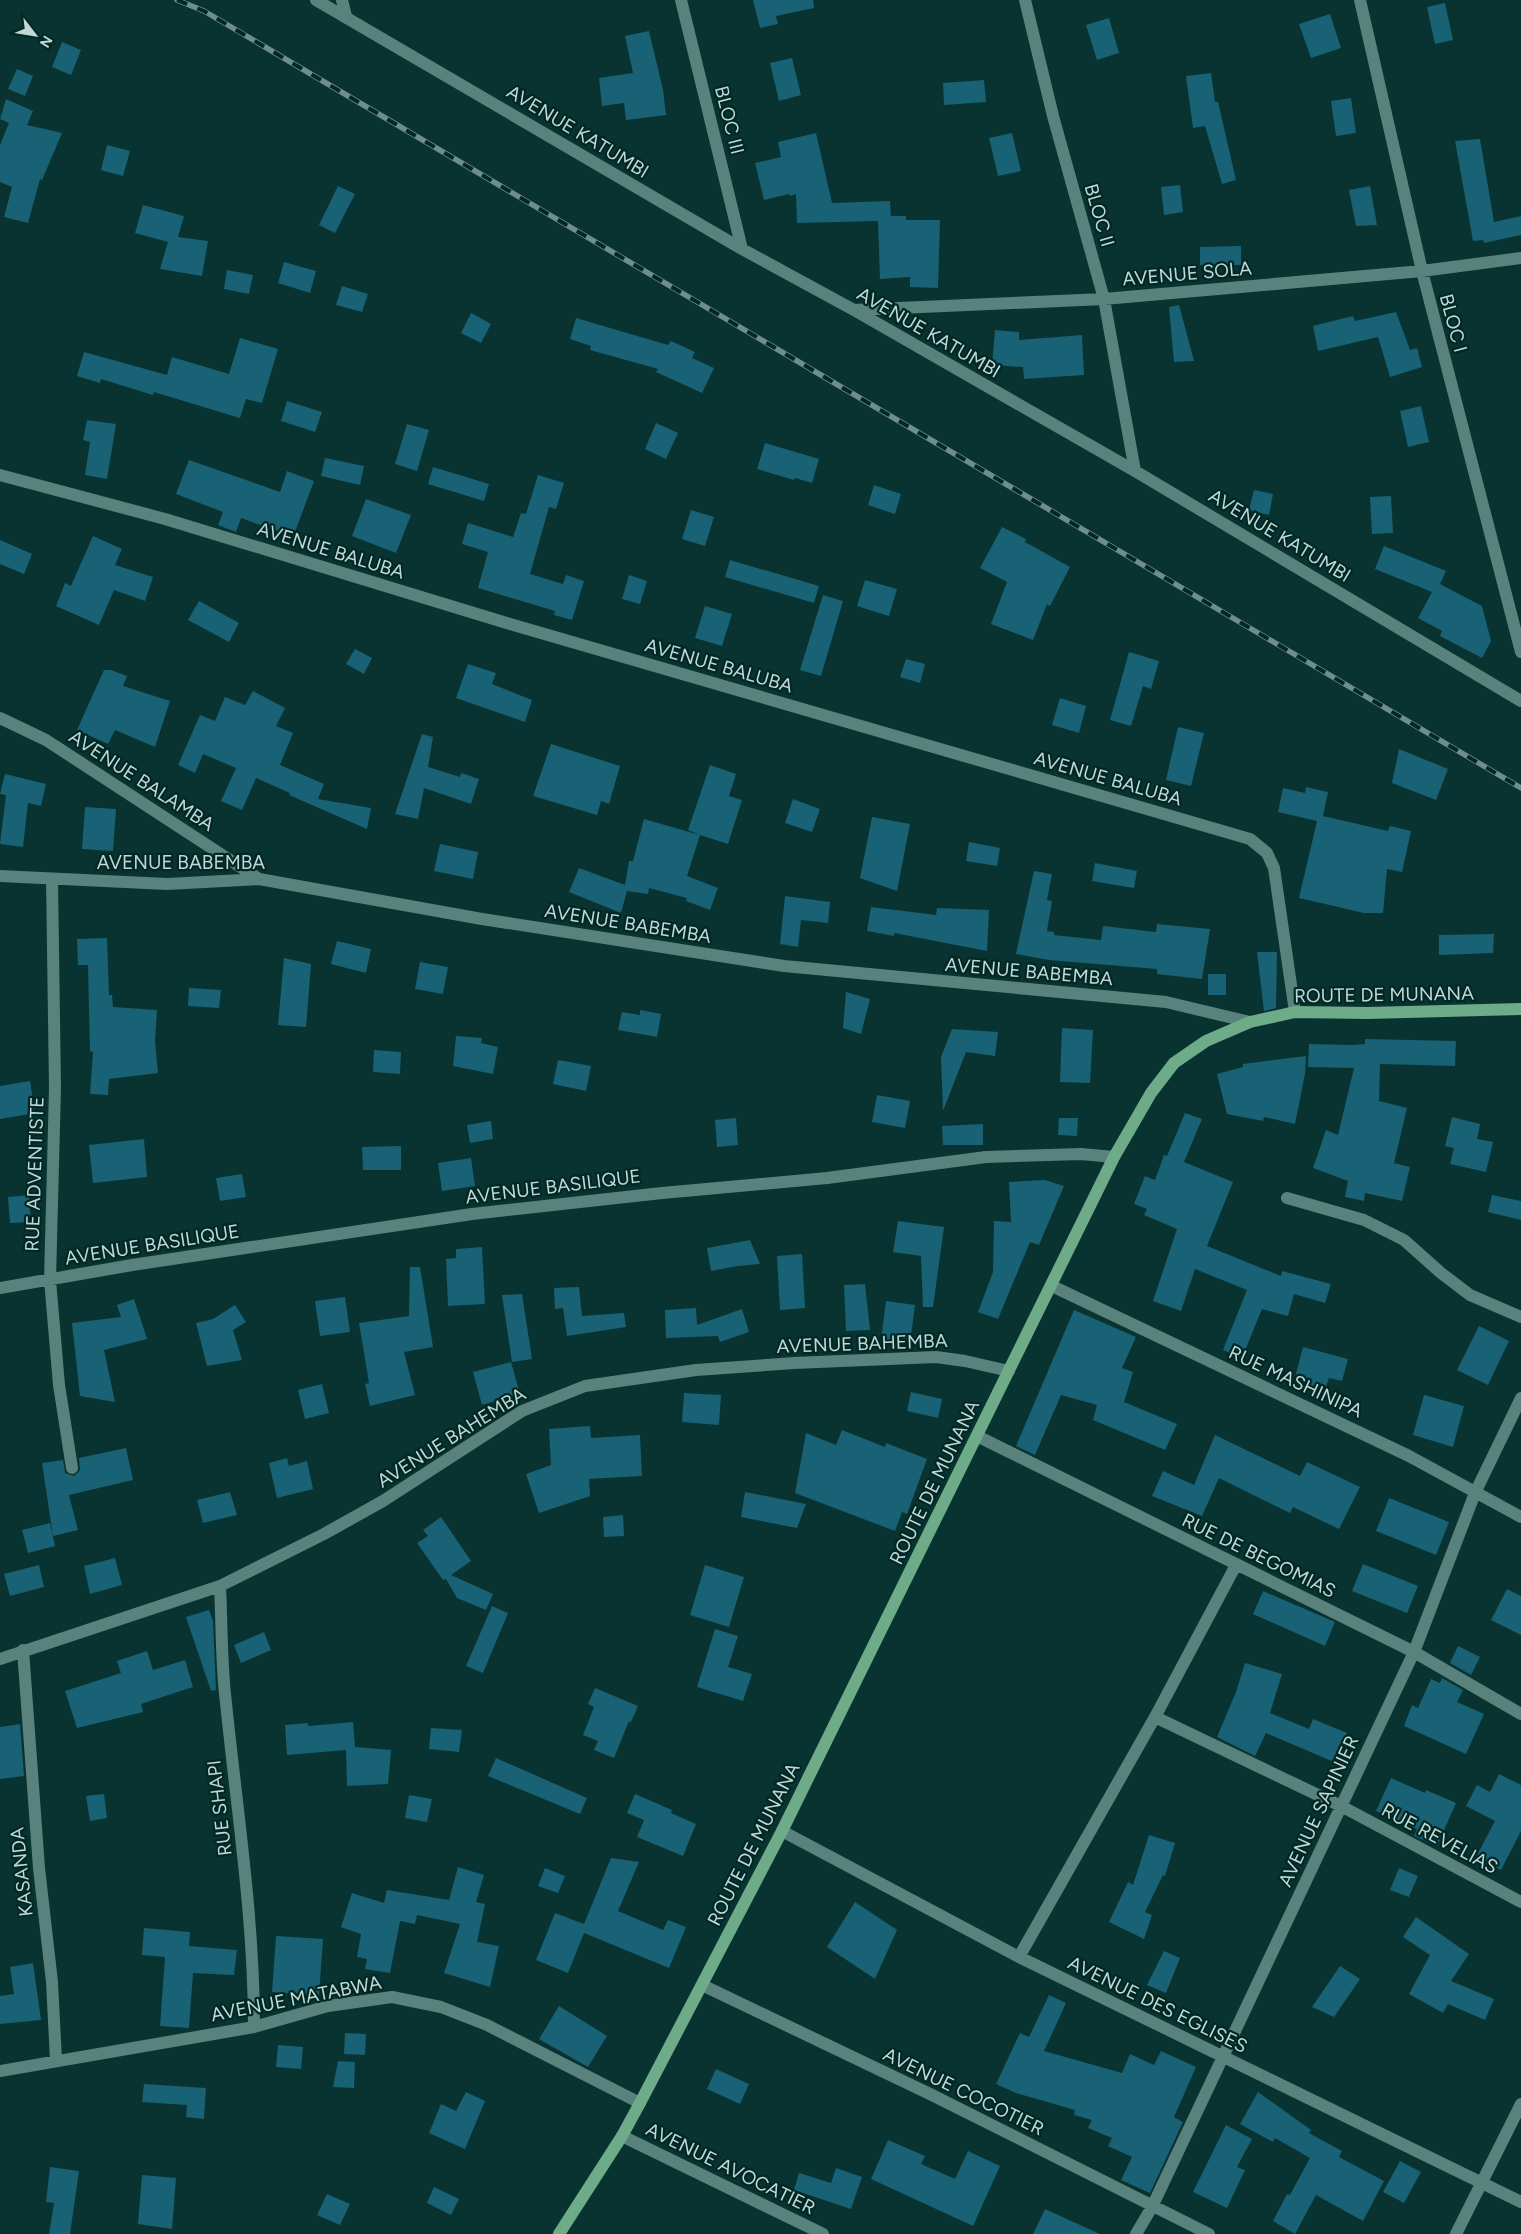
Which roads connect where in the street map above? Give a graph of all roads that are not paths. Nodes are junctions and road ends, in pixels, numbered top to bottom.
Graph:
1 (316, 0) edge
2 (342, 0) edge
3 (681, 0) edge
4 (1025, 0) edge
5 (1360, 0) edge
6 (346, 16) junction
7 (742, 249) junction
8 (1521, 258) edge
9 (1422, 271) junction
10 (1104, 299) junction
11 (854, 310) junction
12 (1135, 471) junction
13 (0, 475) edge
14 (1521, 652) edge
15 (1521, 701) edge
16 (0, 718) edge
17 (0, 876) edge
18 (52, 879) junction
19 (260, 879) junction
20 (1521, 1009) edge
21 (1295, 1012) junction
22 (1250, 1022) junction
23 (1114, 1157) junction
24 (1288, 1198) dead end
25 (50, 1280) junction
26 (1052, 1286) junction
27 (0, 1288) edge
28 (1521, 1317) edge
29 (1008, 1371) junction
30 (1521, 1398) edge
31 (978, 1436) junction
32 (72, 1468) dead end
33 (1475, 1493) junction
34 (1521, 1517) edge
35 (1236, 1565) junction
36 (220, 1586) junction
37 (22, 1650) junction
38 (1414, 1652) junction
39 (0, 1659) edge
40 (1521, 1714) edge
41 (1155, 1717) junction
42 (1341, 1806) junction
43 (782, 1831) junction
44 (1521, 1902) edge
45 (1019, 1957) junction
46 (702, 1985) junction
47 (254, 2027) junction
48 (1222, 2056) junction
49 (56, 2060) junction
50 (0, 2071) edge
51 (640, 2103) junction
52 (1521, 2104) edge
53 (622, 2136) junction
54 (1481, 2184) junction
55 (1521, 2202) edge
56 (1152, 2207) junction
57 (559, 2234) edge
58 (823, 2234) edge
59 (1136, 2234) edge
60 (1209, 2234) edge
61 (1456, 2234) edge

1 - 6 street, AVENUE KATUMBI
2 - 6 street
3 - 7 street, BLOC III
4 - 10 street, BLOC II
5 - 9 street, BLOC I
6 - 7 street, AVENUE KATUMBI
7 - 11 street, AVENUE KATUMBI
8 - 9 street, AVENUE SOLA
9 - 10 street, AVENUE SOLA
9 - 14 street, BLOC I
10 - 11 street, AVENUE SOLA
10 - 12 street, BLOC II
11 - 12 street, AVENUE KATUMBI
12 - 15 street, AVENUE KATUMBI
13 - 21 street, AVENUE BALUBA
16 - 19 street, AVENUE BALAMBA
17 - 18 street, AVENUE BABEMBA
18 - 19 street, AVENUE BABEMBA
18 - 25 street, RUE ADVENTISTE
19 - 22 street, AVENUE BABEMBA
20 - 21 main road, ROUTE DE MUNANA
21 - 22 main road, ROUTE DE MUNANA
22 - 23 main road, ROUTE DE MUNANA
23 - 25 street, AVENUE BASILIQUE
23 - 26 main road, ROUTE DE MUNANA
24 - 28 street
25 - 27 street, AVENUE BASILIQUE
25 - 32 street, RUE ADVENTISTE
26 - 29 main road, ROUTE DE MUNANA
26 - 33 street, RUE MASHINIPA
29 - 31 main road, ROUTE DE MUNANA
29 - 36 street, AVENUE BAHEMBA
30 - 33 street, AVENUE SAPINIER
31 - 35 street, RUE DE BEGOMIAS
31 - 43 main road, ROUTE DE MUNANA
33 - 34 street, RUE MASHINIPA
33 - 38 street, AVENUE SAPINIER
35 - 38 street, RUE DE BEGOMIAS
35 - 41 street
36 - 37 street, AVENUE BAHEMBA
36 - 47 street, RUE SHAPI
37 - 39 street, AVENUE BAHEMBA
37 - 49 street, KASANDA
38 - 40 street, RUE DE BEGOMIAS
38 - 42 street, AVENUE SAPINIER
41 - 42 street, RUE REVELIAS
41 - 45 street
42 - 44 street, RUE REVELIAS
42 - 48 street, AVENUE SAPINIER
43 - 45 street, AVENUE DES EGLISES
43 - 46 main road, ROUTE DE MUNANA
45 - 48 street, AVENUE DES EGLISES
46 - 51 main road, ROUTE DE MUNANA
46 - 56 street, AVENUE COCOTIER
47 - 49 street, AVENUE MATABWA
47 - 51 street, AVENUE MATABWA
48 - 54 street, AVENUE DES EGLISES
48 - 56 street, AVENUE SAPINIER
49 - 50 street, AVENUE MATABWA
51 - 53 main road, ROUTE DE MUNANA
52 - 54 street
53 - 57 main road, ROUTE DE MUNANA
53 - 58 street, AVENUE AVOCATIER
54 - 55 street, AVENUE DES EGLISES
54 - 61 street
56 - 59 street, AVENUE SAPINIER
56 - 60 street, AVENUE COCOTIER

